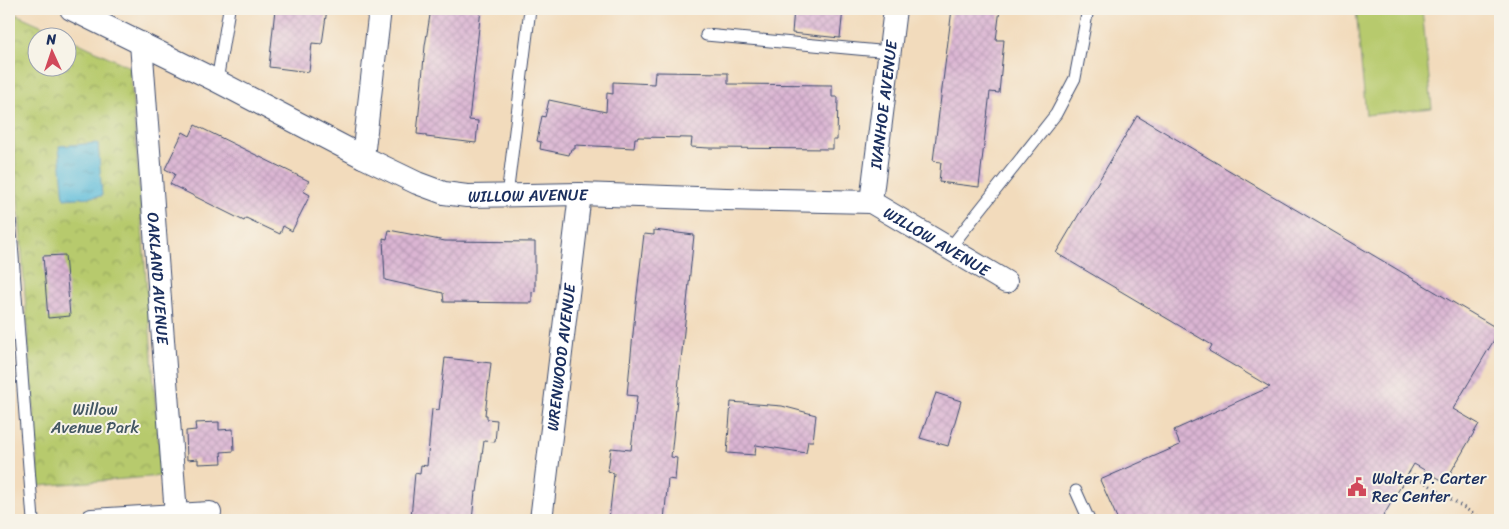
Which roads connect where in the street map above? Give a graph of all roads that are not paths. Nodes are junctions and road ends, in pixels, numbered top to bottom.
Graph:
1 (229, 9) edge
2 (380, 9) edge
3 (530, 9) edge
4 (895, 9) edge
5 (1088, 9) edge
6 (83, 12) edge
7 (706, 35) dead end
8 (141, 43) junction
9 (890, 52) junction
10 (217, 81) junction
11 (363, 156) junction
12 (580, 194) junction
13 (507, 196) junction
14 (872, 202) junction
15 (9, 204) edge
16 (949, 249) junction
17 (1006, 282) dead end
18 (1076, 491) dead end
19 (210, 513) dead end
20 (176, 515) junction
21 (33, 520) edge
22 (92, 520) edge
23 (541, 520) edge
24 (1089, 520) edge

1 - 10 lane
2 - 11 street
3 - 13 lane
4 - 9 street, IVANHOE AVENUE
5 - 16 lane
6 - 8 street, WILLOW AVENUE
7 - 9 lane
8 - 10 street, WILLOW AVENUE
8 - 20 street, OAKLAND AVENUE
9 - 14 street, IVANHOE AVENUE
10 - 11 street, WILLOW AVENUE
11 - 13 street, WILLOW AVENUE
12 - 13 street, WILLOW AVENUE
12 - 14 street, WILLOW AVENUE
12 - 23 street, WRENWOOD AVENUE
14 - 16 street, WILLOW AVENUE
15 - 21 lane
16 - 17 street, WILLOW AVENUE
18 - 24 lane
19 - 20 street
20 - 22 street

